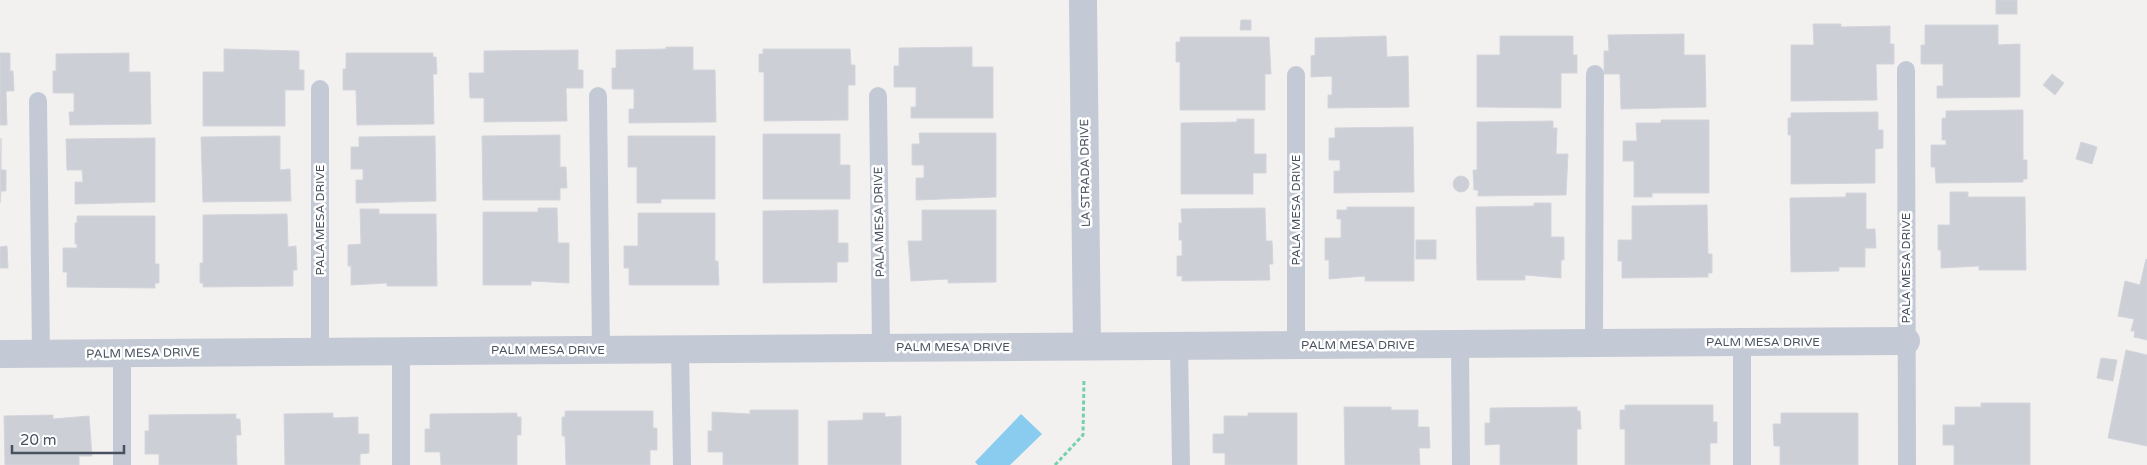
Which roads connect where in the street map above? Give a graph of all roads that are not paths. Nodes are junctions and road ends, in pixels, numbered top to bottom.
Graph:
1 (1083, 0) edge
2 (1906, 70) dead end
3 (1595, 74) dead end
4 (1296, 75) dead end
5 (320, 89) dead end
6 (598, 96) dead end
7 (878, 96) dead end
8 (38, 101) dead end
9 (1906, 341) junction
10 (1742, 342) junction
11 (1594, 343) junction
12 (1460, 344) junction
13 (1296, 345) junction
14 (1087, 346) junction
15 (1179, 346) junction
16 (881, 347) junction
17 (680, 349) junction
18 (601, 350) junction
19 (320, 351) junction
20 (400, 351) junction
21 (122, 353) junction
22 (0, 354) edge
23 (41, 354) junction
24 (122, 465) edge
25 (401, 465) edge
26 (682, 465) edge
27 (1180, 465) edge
28 (1461, 465) edge
29 (1742, 465) edge
30 (1907, 465) edge

1 - 14 street, LA STRADA DRIVE
2 - 9 lane, PALA MESA DRIVE
3 - 11 lane
4 - 13 lane, PALA MESA DRIVE
5 - 19 lane, PALA MESA DRIVE
6 - 18 lane
7 - 16 lane, PALA MESA DRIVE
8 - 23 lane
9 - 10 street, PALM MESA DRIVE
9 - 30 lane, PALA MESA DRIVE
10 - 11 street, PALM MESA DRIVE
10 - 29 lane
11 - 12 street, PALM MESA DRIVE
12 - 13 street, PALM MESA DRIVE
12 - 28 lane
13 - 15 street, PALM MESA DRIVE
14 - 15 street, PALM MESA DRIVE
14 - 16 street, PALM MESA DRIVE
15 - 27 lane
16 - 17 street, PALM MESA DRIVE
17 - 18 street, PALM MESA DRIVE
17 - 26 lane
18 - 20 street, PALM MESA DRIVE
19 - 20 street, PALM MESA DRIVE
19 - 21 street, PALM MESA DRIVE
20 - 25 lane
21 - 23 street, PALM MESA DRIVE
21 - 24 lane
22 - 23 street, PALM MESA DRIVE

